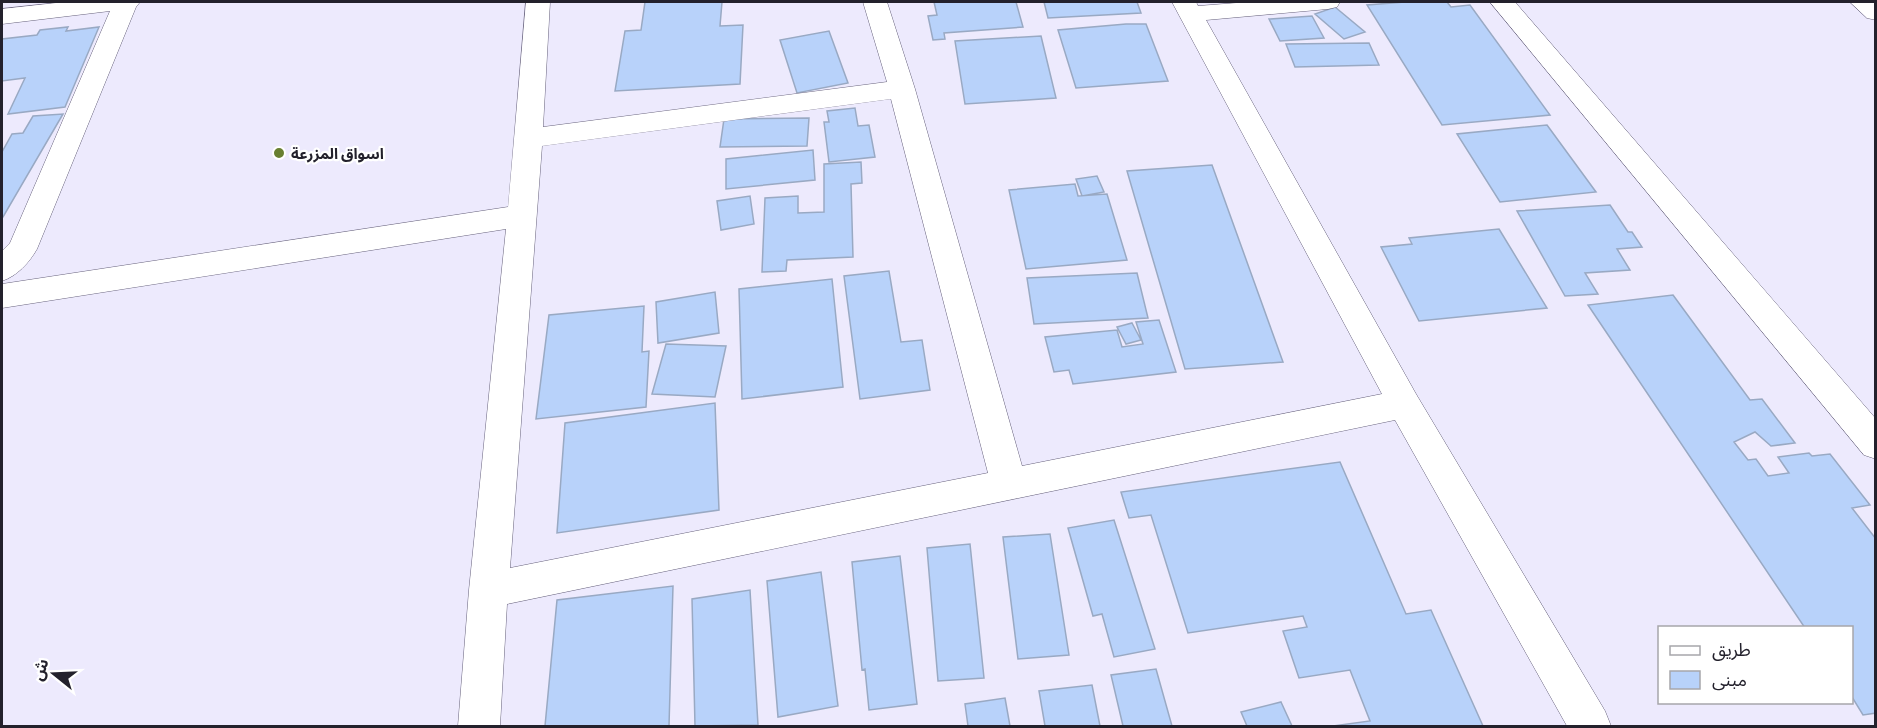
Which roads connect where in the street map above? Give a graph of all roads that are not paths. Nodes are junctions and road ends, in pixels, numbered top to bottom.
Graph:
1 (126, 2) edge
2 (538, 2) edge
3 (875, 2) edge
4 (1328, 2) edge
5 (1502, 2) edge
6 (1862, 2) edge
7 (1188, 8) edge
8 (1875, 13) edge
9 (2, 16) edge
10 (903, 89) junction
11 (530, 138) junction
12 (522, 216) junction
13 (2, 269) edge
14 (2, 296) edge
15 (1404, 404) junction
16 (1875, 444) edge
17 (1009, 484) junction
18 (488, 590) junction
19 (479, 726) edge
20 (1590, 726) edge

1 - 9 street
1 - 13 street
2 - 11 street
3 - 10 street
4 - 7 street
5 - 16 street
6 - 8 street
7 - 15 street
10 - 11 street
10 - 17 street
11 - 12 street
12 - 14 street
12 - 18 street
15 - 17 street
15 - 20 street
17 - 18 street
18 - 19 street

